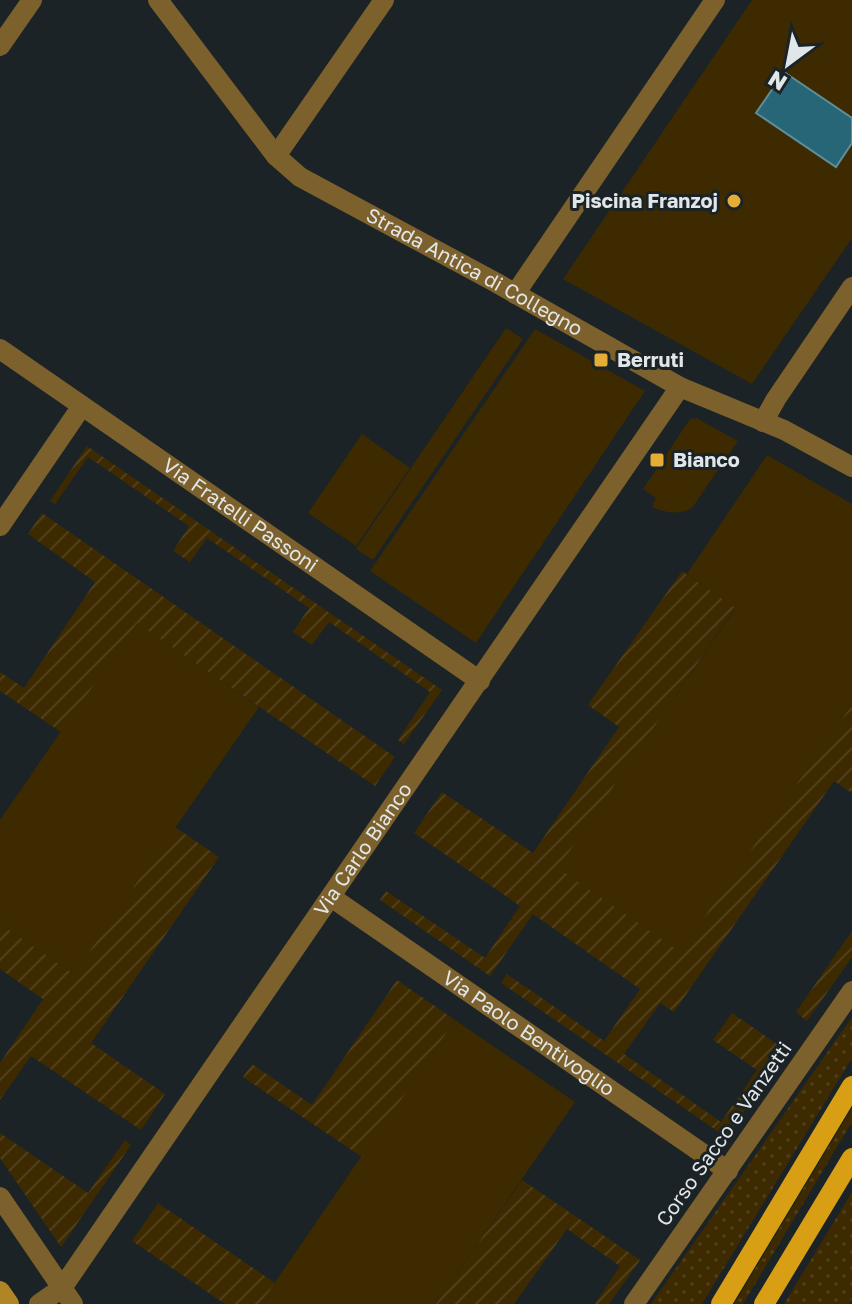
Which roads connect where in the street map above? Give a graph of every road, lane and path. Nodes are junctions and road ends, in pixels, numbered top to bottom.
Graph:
1 (32, 0) edge
2 (158, 0) edge
3 (384, 0) edge
4 (715, 0) edge
5 (0, 46) edge
6 (276, 156) junction
7 (852, 287) edge
8 (515, 294) junction
9 (0, 349) edge
10 (680, 387) junction
11 (82, 406) junction
12 (763, 422) junction
13 (852, 467) edge
14 (0, 526) edge
15 (480, 681) junction
16 (331, 897) junction
17 (852, 991) edge
18 (852, 1086) edge
19 (852, 1158) edge
20 (728, 1171) junction
21 (0, 1197) edge
22 (0, 1291) edge
23 (68, 1296) edge
24 (9, 1304) edge
25 (39, 1304) edge
26 (634, 1304) edge
27 (721, 1304) edge
28 (764, 1304) edge

1 - 5 street
2 - 6 street, Strada Antica di Collegno
3 - 6 street
4 - 8 street
6 - 8 street, Strada Antica di Collegno
7 - 12 street
8 - 10 street, Strada Antica di Collegno
9 - 11 street, Via Fratelli Passoni
10 - 12 street, Strada Antica di Collegno
10 - 15 street, Via Carlo Bianco
11 - 14 street
11 - 15 street, Via Fratelli Passoni
12 - 13 street, Strada Antica di Collegno
15 - 16 street, Via Carlo Bianco
16 - 20 street, Via Paolo Bentivoglio
16 - 23 street, Via Carlo Bianco
17 - 20 street, Corso Sacco e Vanzetti
18 - 27 main road
19 - 28 main road
20 - 26 street, Corso Sacco e Vanzetti
21 - 23 street
22 - 24 street
23 - 25 street, Via Carlo Bianco

